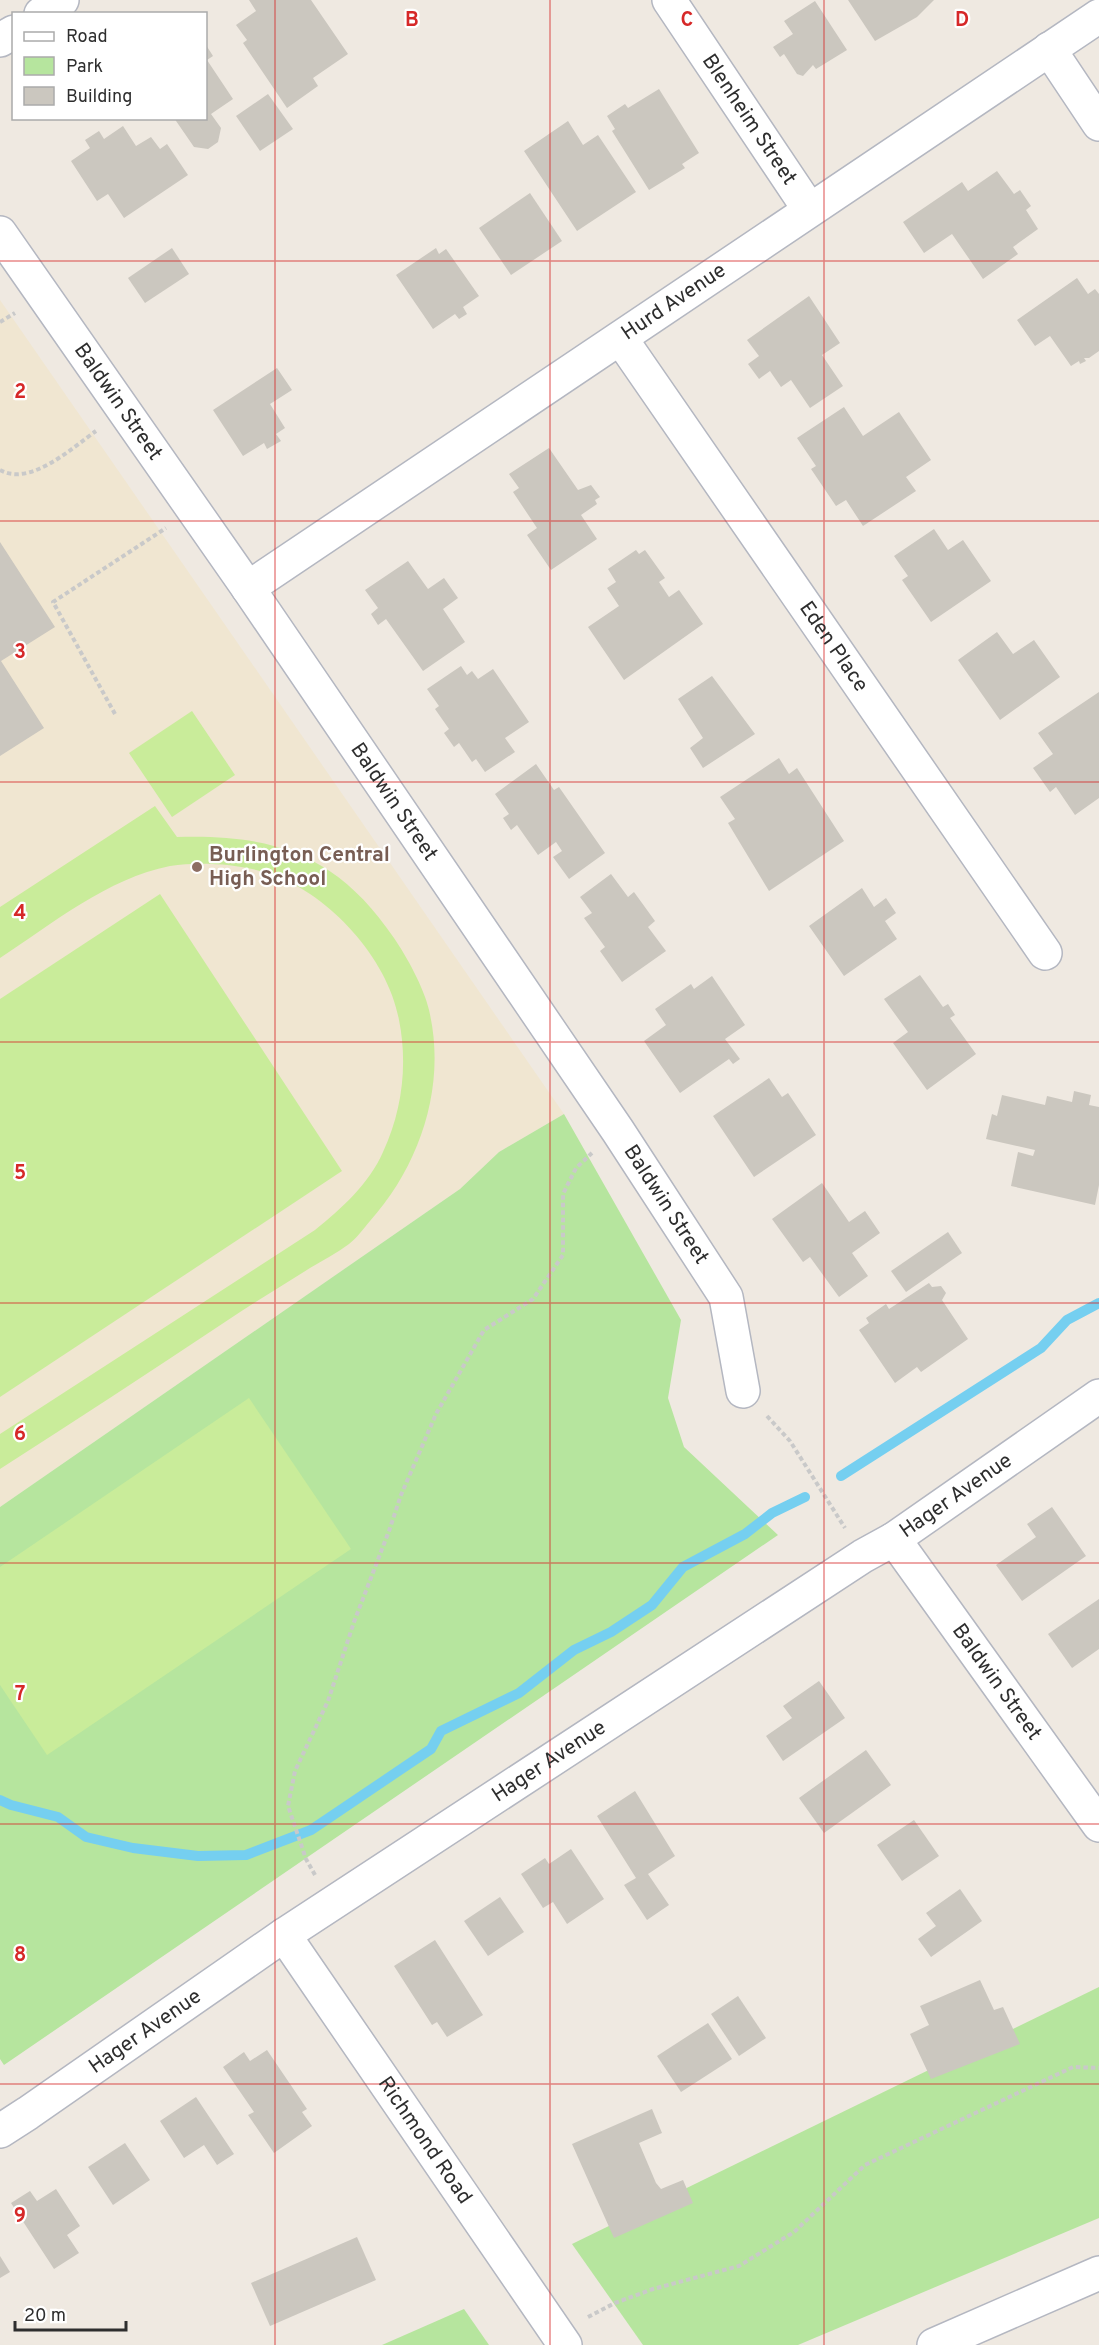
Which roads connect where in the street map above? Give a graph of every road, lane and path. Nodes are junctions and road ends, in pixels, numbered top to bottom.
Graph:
1 (62, 0) edge
2 (669, 0) edge
3 (44, 12) edge
4 (1099, 16) edge
5 (1049, 49) junction
6 (1099, 124) edge
7 (809, 209) junction
8 (0, 233) edge
9 (621, 339) junction
10 (125, 413) junction
11 (0, 470) edge
12 (194, 510) junction
13 (249, 588) junction
14 (115, 714) dead end
15 (1045, 953) dead end
16 (576, 1168) dead end
17 (743, 1391) joint
18 (1099, 1396) edge
19 (894, 1539) junction
20 (862, 1556) junction
21 (1099, 1825) edge
22 (306, 1859) dead end
23 (284, 1935) junction
24 (1099, 2068) edge
25 (0, 2131) edge
26 (1099, 2273) edge
27 (561, 2339) edge
28 (934, 2345) edge

1 - 3 street
2 - 7 street, Blenheim Street
4 - 5 street, Hurd Avenue
5 - 6 street
5 - 7 street, Hurd Avenue
7 - 9 street, Hurd Avenue
8 - 10 street, Baldwin Street
9 - 13 street, Hurd Avenue
9 - 15 street, Eden Place
10 - 11 path
10 - 12 street, Baldwin Street
12 - 13 street, Baldwin Street
12 - 14 path
13 - 17 street, Baldwin Street
16 - 22 path
17 - 20 path
18 - 19 street, Hager Avenue
19 - 20 street, Hager Avenue
19 - 21 street, Baldwin Street
20 - 23 street, Hager Avenue
23 - 25 street, Hager Avenue
23 - 27 street, Richmond Road
24 - 27 path
26 - 28 street

